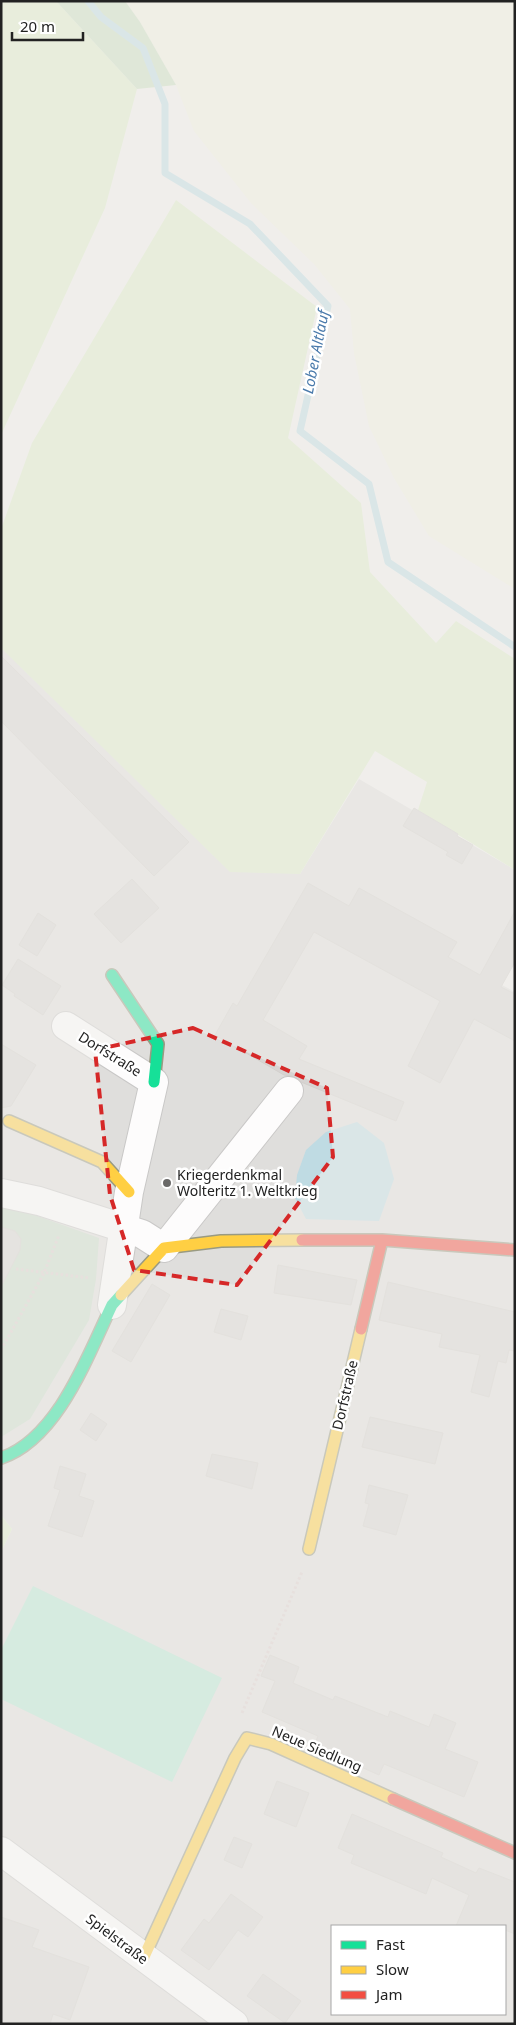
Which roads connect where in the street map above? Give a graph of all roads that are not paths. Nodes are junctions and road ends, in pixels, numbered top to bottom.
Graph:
1 (112, 975) dead end
2 (66, 1026) dead end
3 (154, 1082) junction
4 (289, 1091) dead end
5 (9, 1121) dead end
6 (129, 1192) junction
7 (1, 1193) edge
8 (123, 1230) junction
9 (382, 1240) junction
10 (164, 1248) junction
11 (515, 1250) edge
12 (114, 1293) junction
13 (1, 1458) edge
14 (309, 1549) road end
15 (1, 1852) edge
16 (515, 1853) edge
17 (143, 1959) junction
18 (234, 2024) edge

1 - 3 street, Dorfstraße
2 - 3 street, Dorfstraße
3 - 6 street, Dorfstraße
4 - 10 street
5 - 6 street
6 - 8 street, Dorfstraße
7 - 8 street
8 - 10 street
8 - 12 street, Dorfstraße
9 - 10 street
9 - 11 street
9 - 14 street, Dorfstraße
10 - 12 street
12 - 13 street
15 - 17 street, Spielstraße
16 - 17 street, Neue Siedlung
17 - 18 street, Spielstraße

